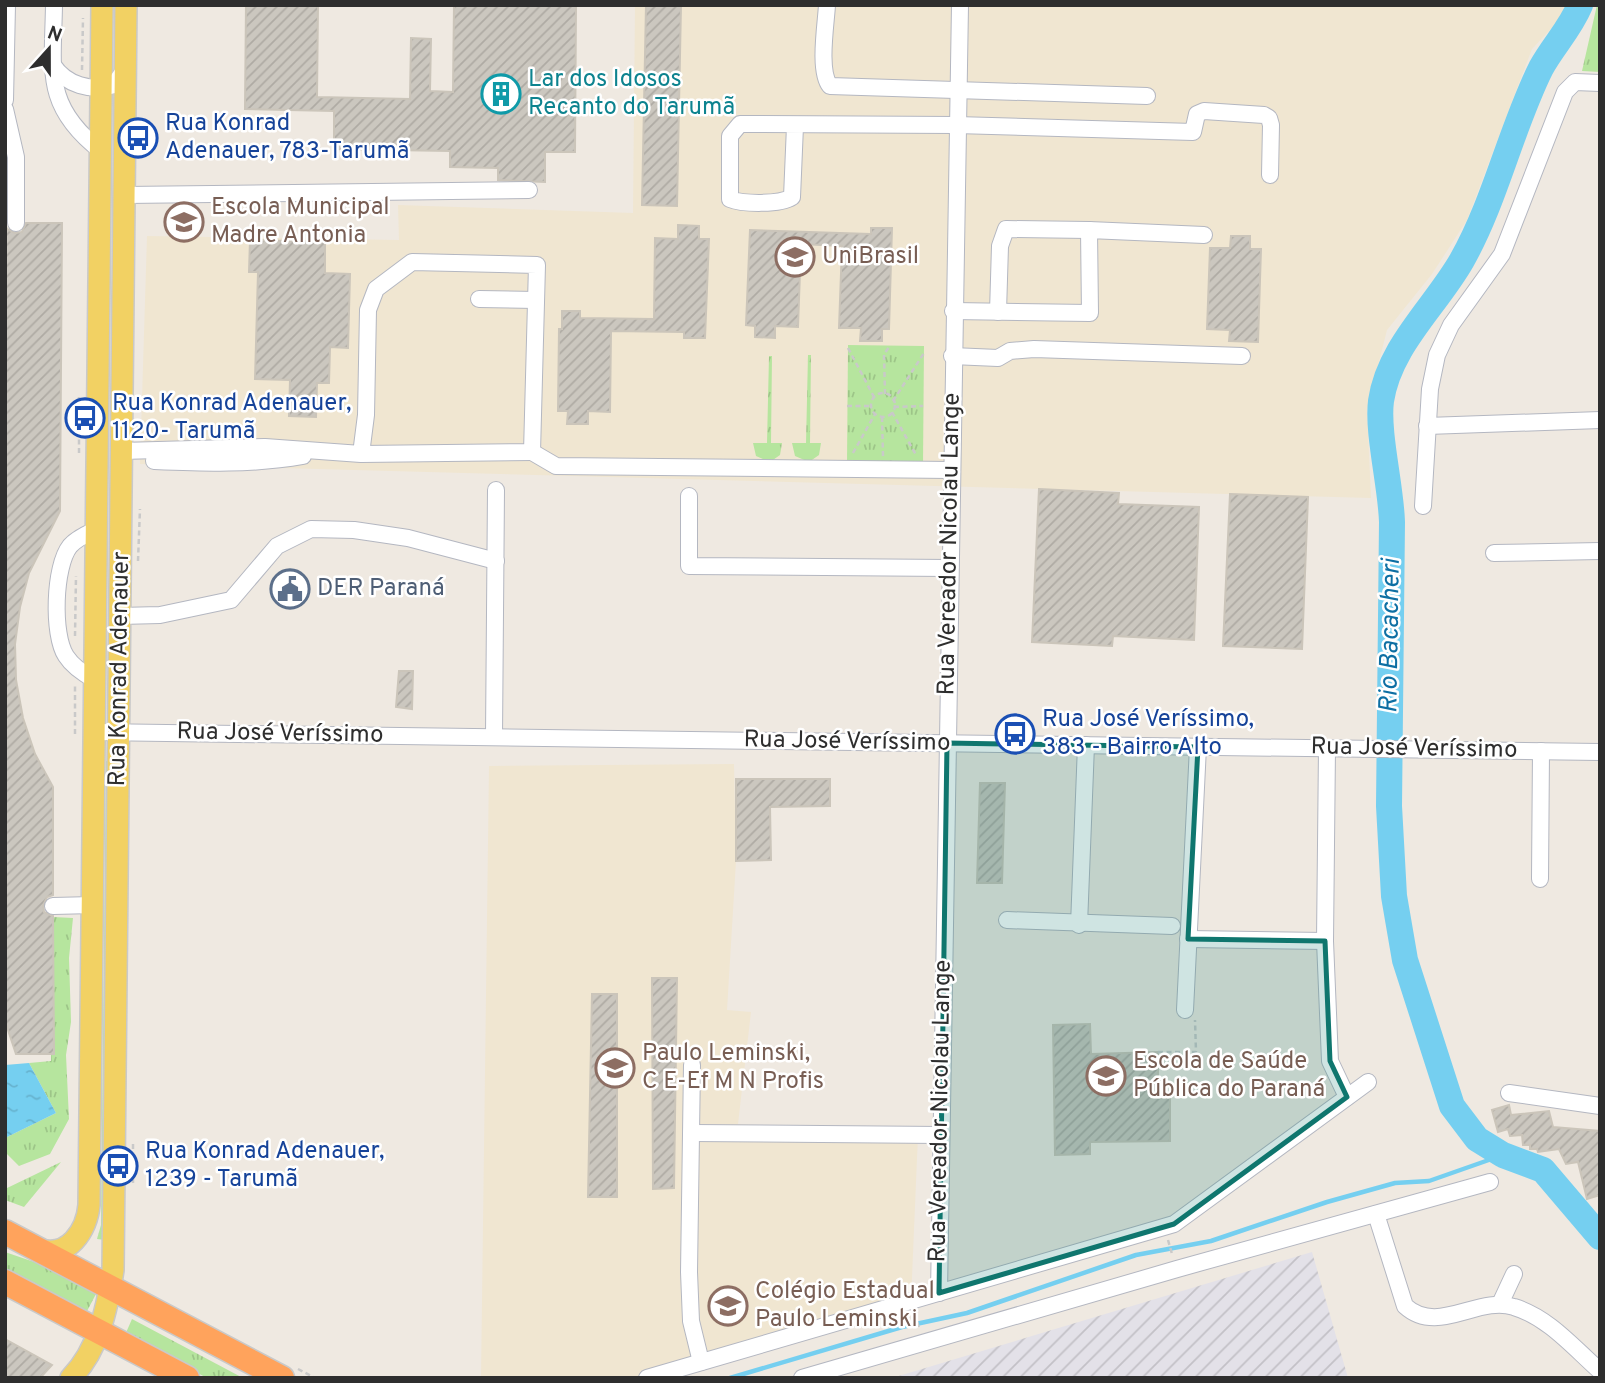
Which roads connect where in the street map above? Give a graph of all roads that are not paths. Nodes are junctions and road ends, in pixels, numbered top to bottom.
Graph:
1 (6, 5) edge
2 (54, 5) edge
3 (102, 5) edge
4 (126, 5) edge
5 (827, 5) edge
6 (960, 5) edge
7 (54, 65) junction
8 (125, 69) junction
9 (1600, 83) edge
10 (101, 88) junction
11 (958, 90) junction
12 (1147, 96) dead end
13 (5, 100) edge
14 (5, 109) edge
15 (957, 125) junction
16 (795, 126) junction
17 (101, 151) junction
18 (1270, 175) dead end
19 (529, 190) dead end
20 (125, 195) junction
21 (16, 223) dead end
22 (1088, 230) junction
23 (1204, 235) dead end
24 (479, 299) dead end
25 (536, 300) junction
26 (953, 311) junction
27 (998, 312) junction
28 (952, 356) junction
29 (1242, 356) dead end
30 (1600, 420) edge
31 (1427, 426) junction
32 (532, 452) junction
33 (361, 454) junction
34 (122, 455) junction
35 (951, 475) junction
36 (496, 490) dead end
37 (689, 496) dead end
38 (1423, 506) dead end
39 (97, 529) junction
40 (1600, 551) edge
41 (1494, 553) dead end
42 (496, 561) junction
43 (949, 568) junction
44 (120, 616) junction
45 (95, 680) junction
46 (95, 732) junction
47 (119, 732) junction
48 (494, 736) junction
49 (947, 743) junction
50 (1086, 745) junction
51 (1198, 747) junction
52 (1327, 748) junction
53 (1541, 751) junction
54 (1600, 752) edge
55 (1540, 879) dead end
56 (53, 905) dead end
57 (93, 905) junction
58 (1007, 920) dead end
59 (1079, 925) junction
60 (1172, 926) dead end
61 (1188, 939) junction
62 (1325, 941) junction
63 (1190, 1013) road end
64 (692, 1065) dead end
65 (1368, 1082) dead end
66 (1509, 1093) dead end
67 (1347, 1097) junction
68 (1600, 1106) edge
69 (692, 1133) junction
70 (941, 1136) junction
71 (1490, 1182) dead end
72 (1376, 1214) junction
73 (5, 1232) edge
74 (38, 1249) junction
75 (1514, 1274) dead end
76 (111, 1286) junction
77 (7, 1287) edge
78 (939, 1293) junction
79 (1500, 1304) junction
80 (100, 1332) junction
81 (701, 1362) junction
82 (1600, 1371) edge
83 (71, 1378) edge
84 (187, 1378) edge
85 (282, 1378) edge
86 (647, 1378) edge
87 (802, 1378) edge

1 - 13 street
2 - 7 street
3 - 10 main road, Rua Konrad Adenauer
4 - 8 main road, Rua Konrad Adenauer
5 - 11 street
6 - 11 street, Rua Vereador Nicolau Lange
7 - 10 street
7 - 17 street
8 - 10 street
8 - 20 main road, Rua Konrad Adenauer
9 - 31 street
10 - 17 main road, Rua Konrad Adenauer
11 - 12 street
11 - 15 street, Rua Vereador Nicolau Lange
14 - 21 street
15 - 16 street
15 - 18 street
15 - 26 street, Rua Vereador Nicolau Lange
16 - 16 street
17 - 39 main road, Rua Konrad Adenauer
19 - 20 street
20 - 34 main road, Rua Konrad Adenauer
22 - 23 street
22 - 27 street
22 - 27 street
24 - 25 street
25 - 32 street
25 - 33 street
26 - 27 street
26 - 28 street, Rua Vereador Nicolau Lange
28 - 29 street
28 - 35 street, Rua Vereador Nicolau Lange
30 - 31 street
31 - 38 street
32 - 33 street
32 - 35 street
33 - 34 street
34 - 44 main road, Rua Konrad Adenauer
35 - 43 street, Rua Vereador Nicolau Lange
36 - 42 street
37 - 43 street
39 - 45 main road, Rua Konrad Adenauer
39 - 45 street
40 - 41 street
42 - 44 street
42 - 48 street
43 - 49 street, Rua Vereador Nicolau Lange
44 - 47 main road, Rua Konrad Adenauer
45 - 46 main road, Rua Konrad Adenauer
46 - 47 street, Rua José Veríssimo
46 - 57 main road, Rua Konrad Adenauer
47 - 48 street, Rua José Veríssimo
47 - 76 main road, Rua Konrad Adenauer
48 - 49 street, Rua José Veríssimo
49 - 50 street, Rua José Veríssimo
49 - 70 street, Rua Vereador Nicolau Lange
50 - 51 street, Rua José Veríssimo
50 - 59 street
51 - 52 street, Rua José Veríssimo
51 - 61 street
52 - 53 street, Rua José Veríssimo
52 - 62 street
53 - 54 street, Rua José Veríssimo
53 - 55 street
56 - 57 street
57 - 74 main road, Rua Konrad Adenauer
58 - 59 street
59 - 60 street
61 - 62 street
61 - 63 street
62 - 67 street
64 - 69 street
65 - 67 street
66 - 68 street
67 - 78 street
69 - 70 street
69 - 81 street
70 - 78 street, Rua Vereador Nicolau Lange
71 - 72 street
72 - 79 street
72 - 87 street
73 - 74 highway
74 - 76 highway
75 - 79 street
76 - 80 main road, Rua Konrad Adenauer
76 - 85 highway
77 - 80 highway
78 - 81 street
79 - 82 street
80 - 83 main road, Rua Konrad Adenauer
80 - 84 highway
81 - 86 street

